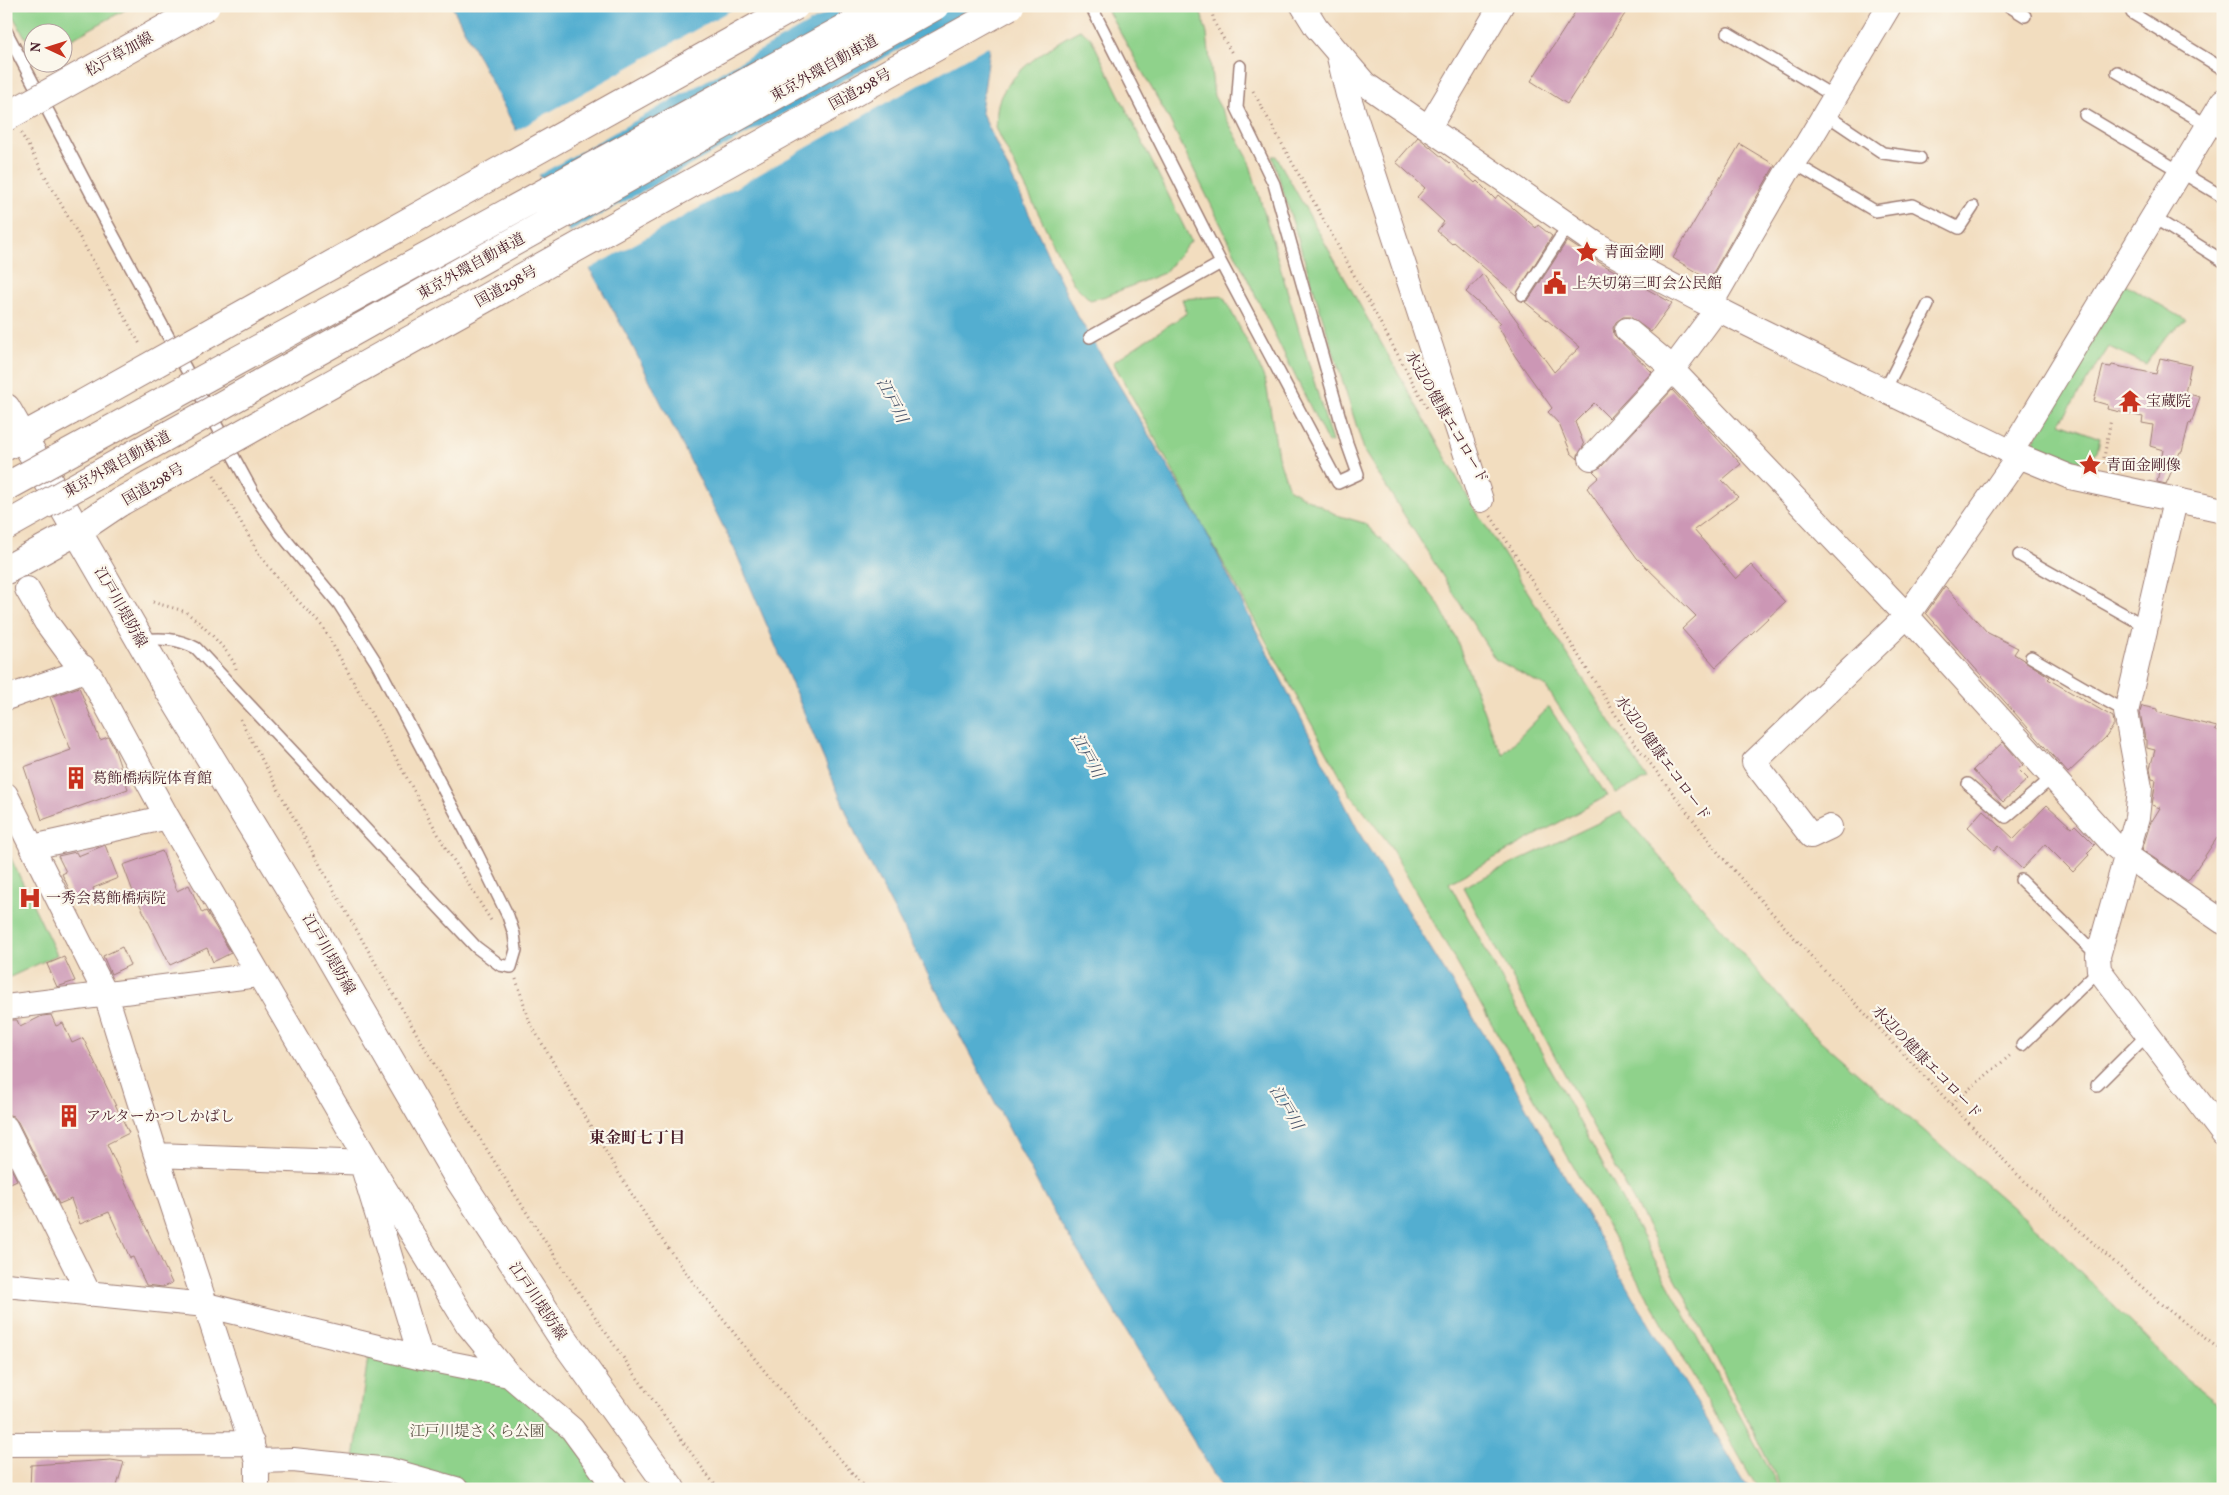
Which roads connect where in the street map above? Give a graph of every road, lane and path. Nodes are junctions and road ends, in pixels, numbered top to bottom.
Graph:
1 (206, 6) edge
2 (794, 6) edge
3 (886, 6) edge
4 (935, 6) edge
5 (1009, 6) edge
6 (1091, 6) edge
7 (1210, 6) edge
8 (1303, 6) edge
9 (1501, 6) edge
10 (1889, 6) edge
11 (2009, 6) edge
12 (2132, 13) dead end
13 (2025, 16) dead end
14 (6, 31) edge
15 (1728, 33) dead end
16 (1338, 53) junction
17 (1240, 66) junction
18 (2223, 69) edge
19 (2117, 72) dead end
20 (2223, 101) edge
21 (1830, 106) junction
22 (2085, 115) dead end
23 (13, 123) edge
24 (1429, 127) junction
25 (2216, 130) edge
26 (1920, 158) dead end
27 (1794, 163) junction
28 (2180, 172) junction
29 (2223, 197) edge
30 (1973, 207) dead end
31 (2152, 217) junction
32 (1569, 224) junction
33 (2223, 261) edge
34 (1221, 263) junction
35 (1523, 295) dead end
36 (1928, 305) dead end
37 (1714, 306) junction
38 (1627, 330) dead end
39 (1090, 336) dead end
40 (142, 348) dead end
41 (1672, 370) junction
42 (1885, 390) junction
43 (6, 408) edge
44 (1431, 416) dead end
45 (2112, 419) dead end
46 (14, 441) edge
47 (2015, 454) junction
48 (1590, 458) dead end
49 (210, 468) dead end
50 (2099, 483) junction
51 (6, 487) edge
52 (1481, 500) joint
53 (2175, 501) junction
54 (2223, 510) edge
55 (6, 526) edge
56 (77, 531) junction
57 (2020, 555) dead end
58 (6, 570) edge
59 (27, 590) dead end
60 (1907, 616) junction
61 (2145, 626) junction
62 (140, 640) junction
63 (2031, 657) dead end
64 (83, 667) junction
65 (6, 698) edge
66 (2126, 712) junction
67 (255, 748) dead end
68 (2054, 776) junction
69 (1968, 784) dead end
70 (6, 795) edge
71 (166, 815) junction
72 (1830, 827) dead end
73 (33, 847) junction
74 (2126, 855) junction
75 (2021, 880) dead end
76 (2223, 922) edge
77 (493, 923) dead end
78 (2099, 963) junction
79 (257, 972) junction
80 (519, 990) dead end
81 (106, 995) junction
82 (6, 1007) edge
83 (2147, 1035) junction
84 (2022, 1045) joint
85 (2097, 1085) dead end
86 (1951, 1104) junction
87 (6, 1128) edge
88 (2223, 1134) edge
89 (156, 1156) junction
90 (365, 1163) junction
91 (6, 1285) edge
92 (89, 1294) junction
93 (206, 1305) junction
94 (2223, 1352) edge
95 (422, 1358) junction
96 (509, 1375) junction
97 (6, 1444) edge
98 (254, 1452) junction
99 (257, 1489) edge
100 (456, 1489) edge
101 (616, 1489) edge
102 (671, 1489) edge
103 (718, 1489) edge
104 (866, 1489) edge

1 - 23 main road, 松戸草加線, bridge
2 - 46 main road, bridge
3 - 51 main road, 東京外環自動車道, bridge
4 - 55 main road, 東京外環自動車道, bridge
5 - 56 main road, 国道298号, bridge
6 - 34 lane
7 - 17 path, 水辺の健康エコロード
8 - 16 street
9 - 24 street
10 - 21 street
11 - 13 lane
12 - 18 lane
14 - 62 lane
15 - 21 lane
16 - 24 street
16 - 52 street
17 - 34 lane
17 - 44 path, 水辺の健康エコロード
19 - 25 lane
20 - 25 street
21 - 26 lane
21 - 27 street
22 - 28 lane
23 - 40 path
24 - 32 street
25 - 28 street
27 - 30 lane
27 - 37 street
28 - 29 lane
28 - 31 street
31 - 33 lane
31 - 47 street
32 - 35 lane
32 - 37 street
34 - 39 lane
36 - 42 lane
37 - 41 street
37 - 42 street
38 - 41 street
41 - 48 street
41 - 60 street
42 - 47 street
43 - 46 main road, 江戸川堤防線
45 - 50 path
46 - 56 main road, 江戸川堤防線
47 - 50 street
47 - 60 street
49 - 77 path
50 - 53 street
52 - 86 path, 水辺の健康エコロード
53 - 54 street
53 - 61 street
56 - 58 main road, 国道298号
56 - 62 main road, 江戸川堤防線
57 - 61 lane
59 - 64 street
60 - 68 street
60 - 72 street
61 - 66 street
62 - 102 main road, 江戸川堤防線
63 - 66 lane
64 - 65 street
64 - 71 street
66 - 74 street
67 - 103 path
68 - 69 lane
68 - 74 street
70 - 73 street
71 - 73 street
71 - 79 street
73 - 81 street
74 - 76 street
74 - 78 street
75 - 78 lane
78 - 83 street
78 - 84 lane
79 - 81 street
79 - 90 street
80 - 104 path
81 - 82 street
81 - 89 street
83 - 85 lane
83 - 88 street
84 - 86 path
86 - 94 path, 水辺の健康エコロード
87 - 92 street
89 - 90 street
89 - 93 street
90 - 95 street
90 - 96 street
91 - 92 street
92 - 93 street
93 - 95 street
93 - 98 street
95 - 96 street
96 - 101 street
97 - 98 street
98 - 99 street
98 - 100 street

